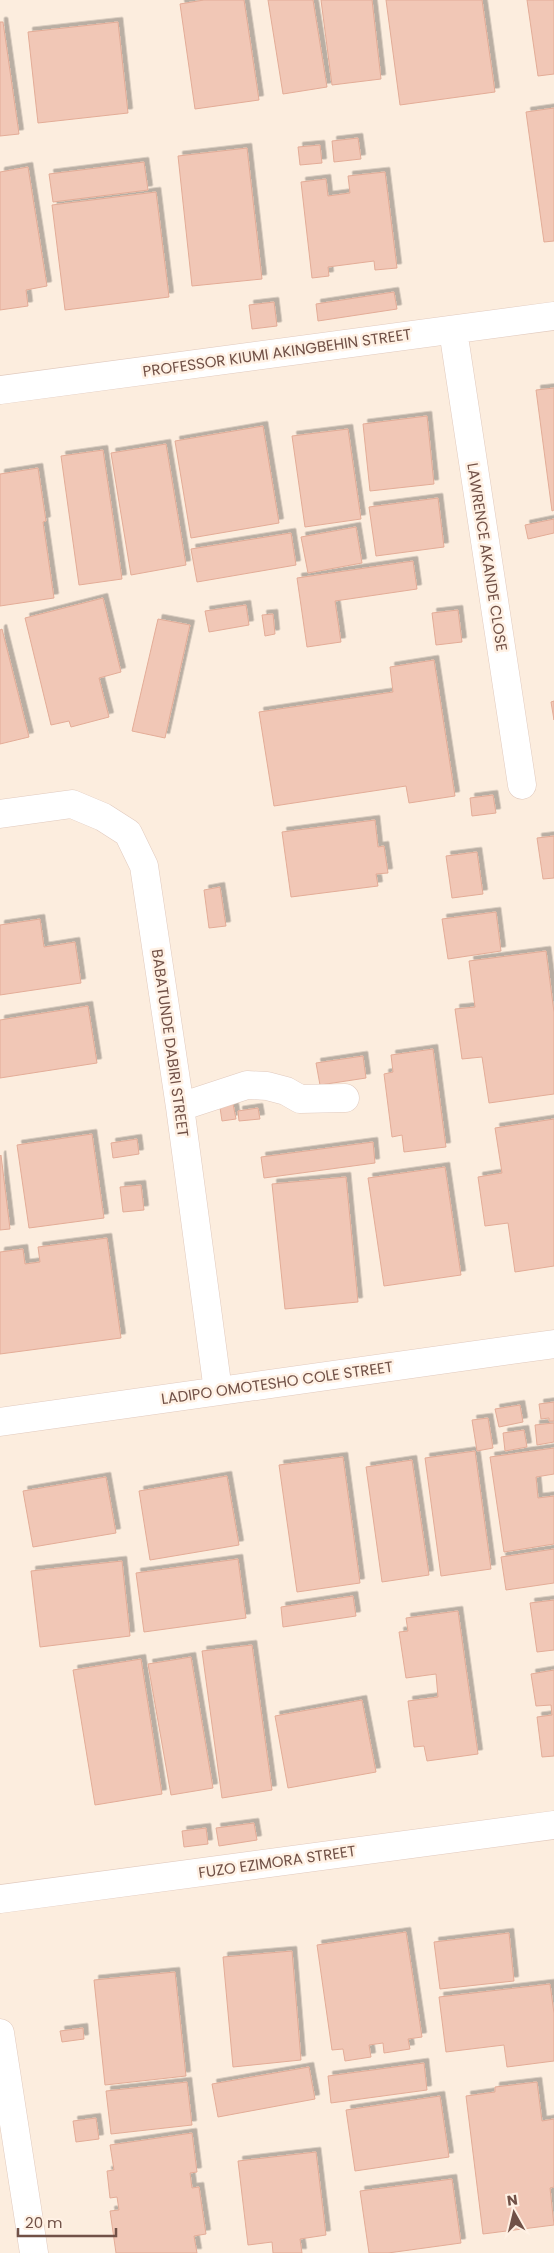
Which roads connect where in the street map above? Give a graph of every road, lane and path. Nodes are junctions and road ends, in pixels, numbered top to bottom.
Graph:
1 (554, 316) edge
2 (453, 330) junction
3 (0, 390) edge
4 (522, 785) dead end
5 (0, 814) edge
6 (345, 1098) dead end
7 (180, 1107) junction
8 (554, 1344) edge
9 (218, 1391) junction
10 (0, 1422) edge
11 (554, 1825) edge
12 (0, 1900) edge
13 (0, 2033) edge
14 (34, 2253) edge

1 - 2 street, PROFESSOR KIUMI AKINGBEHIN STREET
2 - 3 street, PROFESSOR KIUMI AKINGBEHIN STREET
2 - 4 street, LAWRENCE AKANDE CLOSE
5 - 7 street, BABATUNDE DABIRI STREET
6 - 7 street
7 - 9 street, BABATUNDE DABIRI STREET
8 - 9 street, LADIPO OMOTESHO COLE STREET
9 - 10 street, LADIPO OMOTESHO COLE STREET
11 - 12 street, FUZO EZIMORA STREET
13 - 14 street

